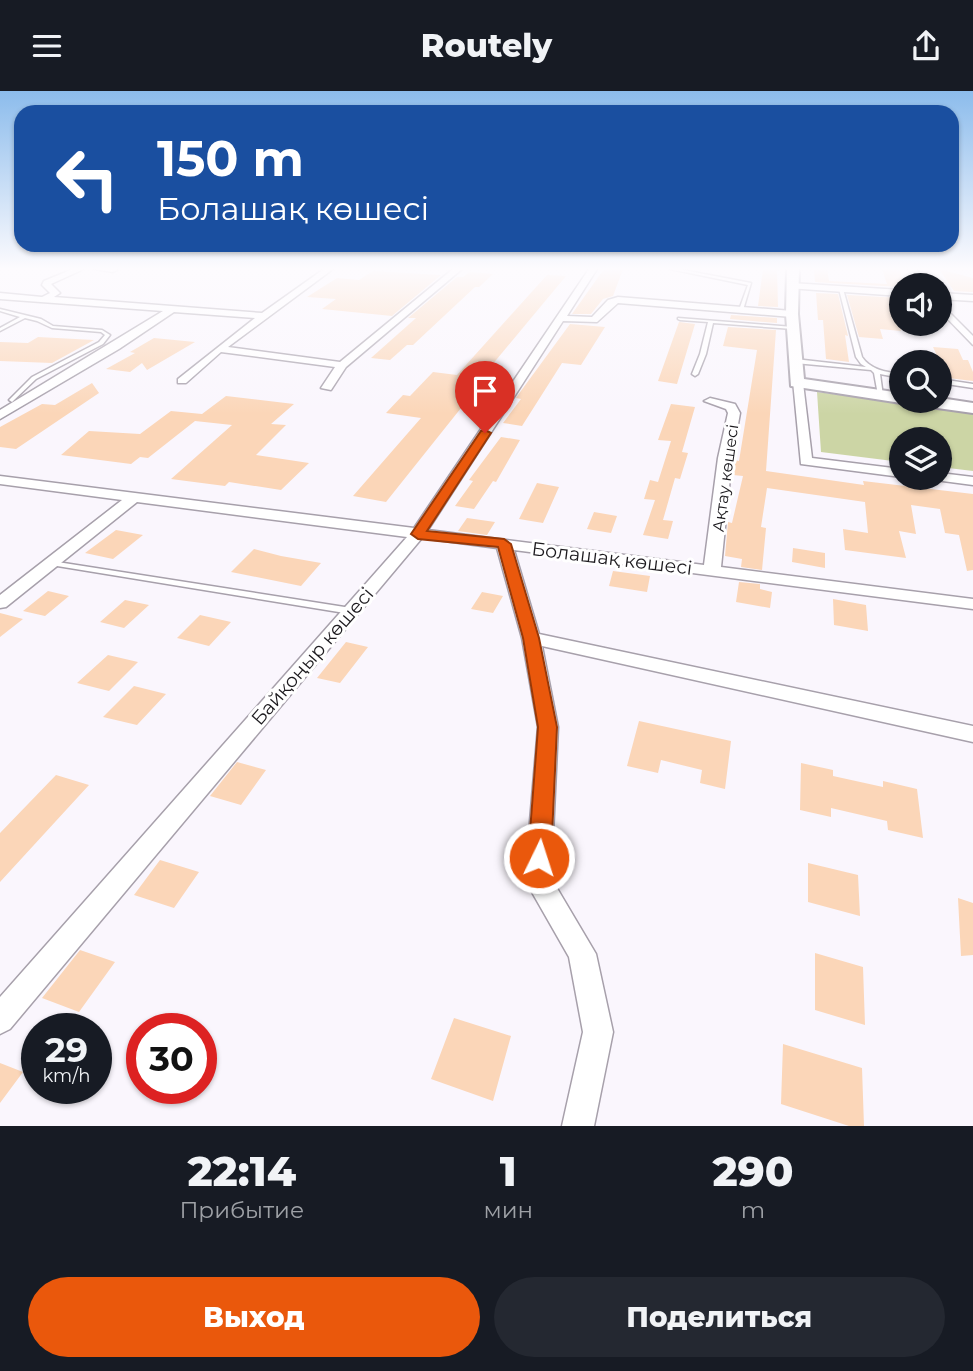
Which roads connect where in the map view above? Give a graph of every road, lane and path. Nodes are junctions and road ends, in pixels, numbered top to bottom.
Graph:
1 (23, 317) edge
2 (28, 317) edge
3 (160, 317) edge
4 (259, 317) edge
5 (400, 317) edge
6 (597, 317) edge
7 (775, 317) edge
8 (792, 317) edge
9 (848, 317) edge
10 (559, 318) joint
11 (680, 319) dead end
12 (952, 319) edge
13 (711, 321) junction
14 (792, 321) junction
15 (0, 330) edge
16 (973, 342) edge
17 (219, 349) junction
18 (795, 361) junction
19 (342, 365) junction
20 (874, 371) junction
21 (695, 374) dead end
22 (889, 374) edge
23 (182, 381) dead end
24 (797, 383) junction
25 (952, 383) edge
26 (973, 386) edge
27 (327, 388) dead end
28 (881, 395) junction
29 (889, 396) edge
30 (0, 399) edge
31 (18, 401) junction
32 (710, 401) dead end
33 (952, 405) edge
34 (973, 408) edge
35 (0, 415) edge
36 (889, 471) edge
37 (952, 478) edge
38 (8, 481) edge
39 (973, 481) edge
40 (0, 494) edge
41 (133, 498) junction
42 (418, 534) junction
43 (504, 544) junction
44 (51, 563) junction
45 (712, 570) junction
46 (0, 603) edge
47 (973, 604) edge
48 (351, 611) junction
49 (531, 638) junction
50 (973, 734) edge
51 (0, 1019) edge
52 (578, 1126) edge

1 - 15 lane
2 - 31 lane
3 - 31 street
4 - 17 street
5 - 19 street
6 - 10 street
7 - 14 street
8 - 14 street
9 - 20 lane
10 - 42 street, Байқоңыр көшесі
11 - 13 lane
12 - 16 street
13 - 14 lane
13 - 21 lane
14 - 18 street
17 - 19 street
17 - 23 street
18 - 20 lane
18 - 24 street
19 - 27 street
20 - 22 lane
20 - 28 lane
24 - 28 street
24 - 36 street
25 - 26 lane
28 - 29 street
30 - 31 lane
31 - 35 street
32 - 45 street, Ақтау көшесі
33 - 34 street
37 - 39 street
38 - 40 street
38 - 41 street, Болашақ көшесі
41 - 42 street, Болашақ көшесі
41 - 44 street
42 - 43 street, Болашақ көшесі
42 - 48 street, Байқоңыр көшесі
43 - 45 street, Болашақ көшесі
43 - 49 street
44 - 46 street
44 - 48 lane
45 - 47 street, Болашақ көшесі
48 - 51 street, Байқоңыр көшесі
49 - 50 street
49 - 52 street

